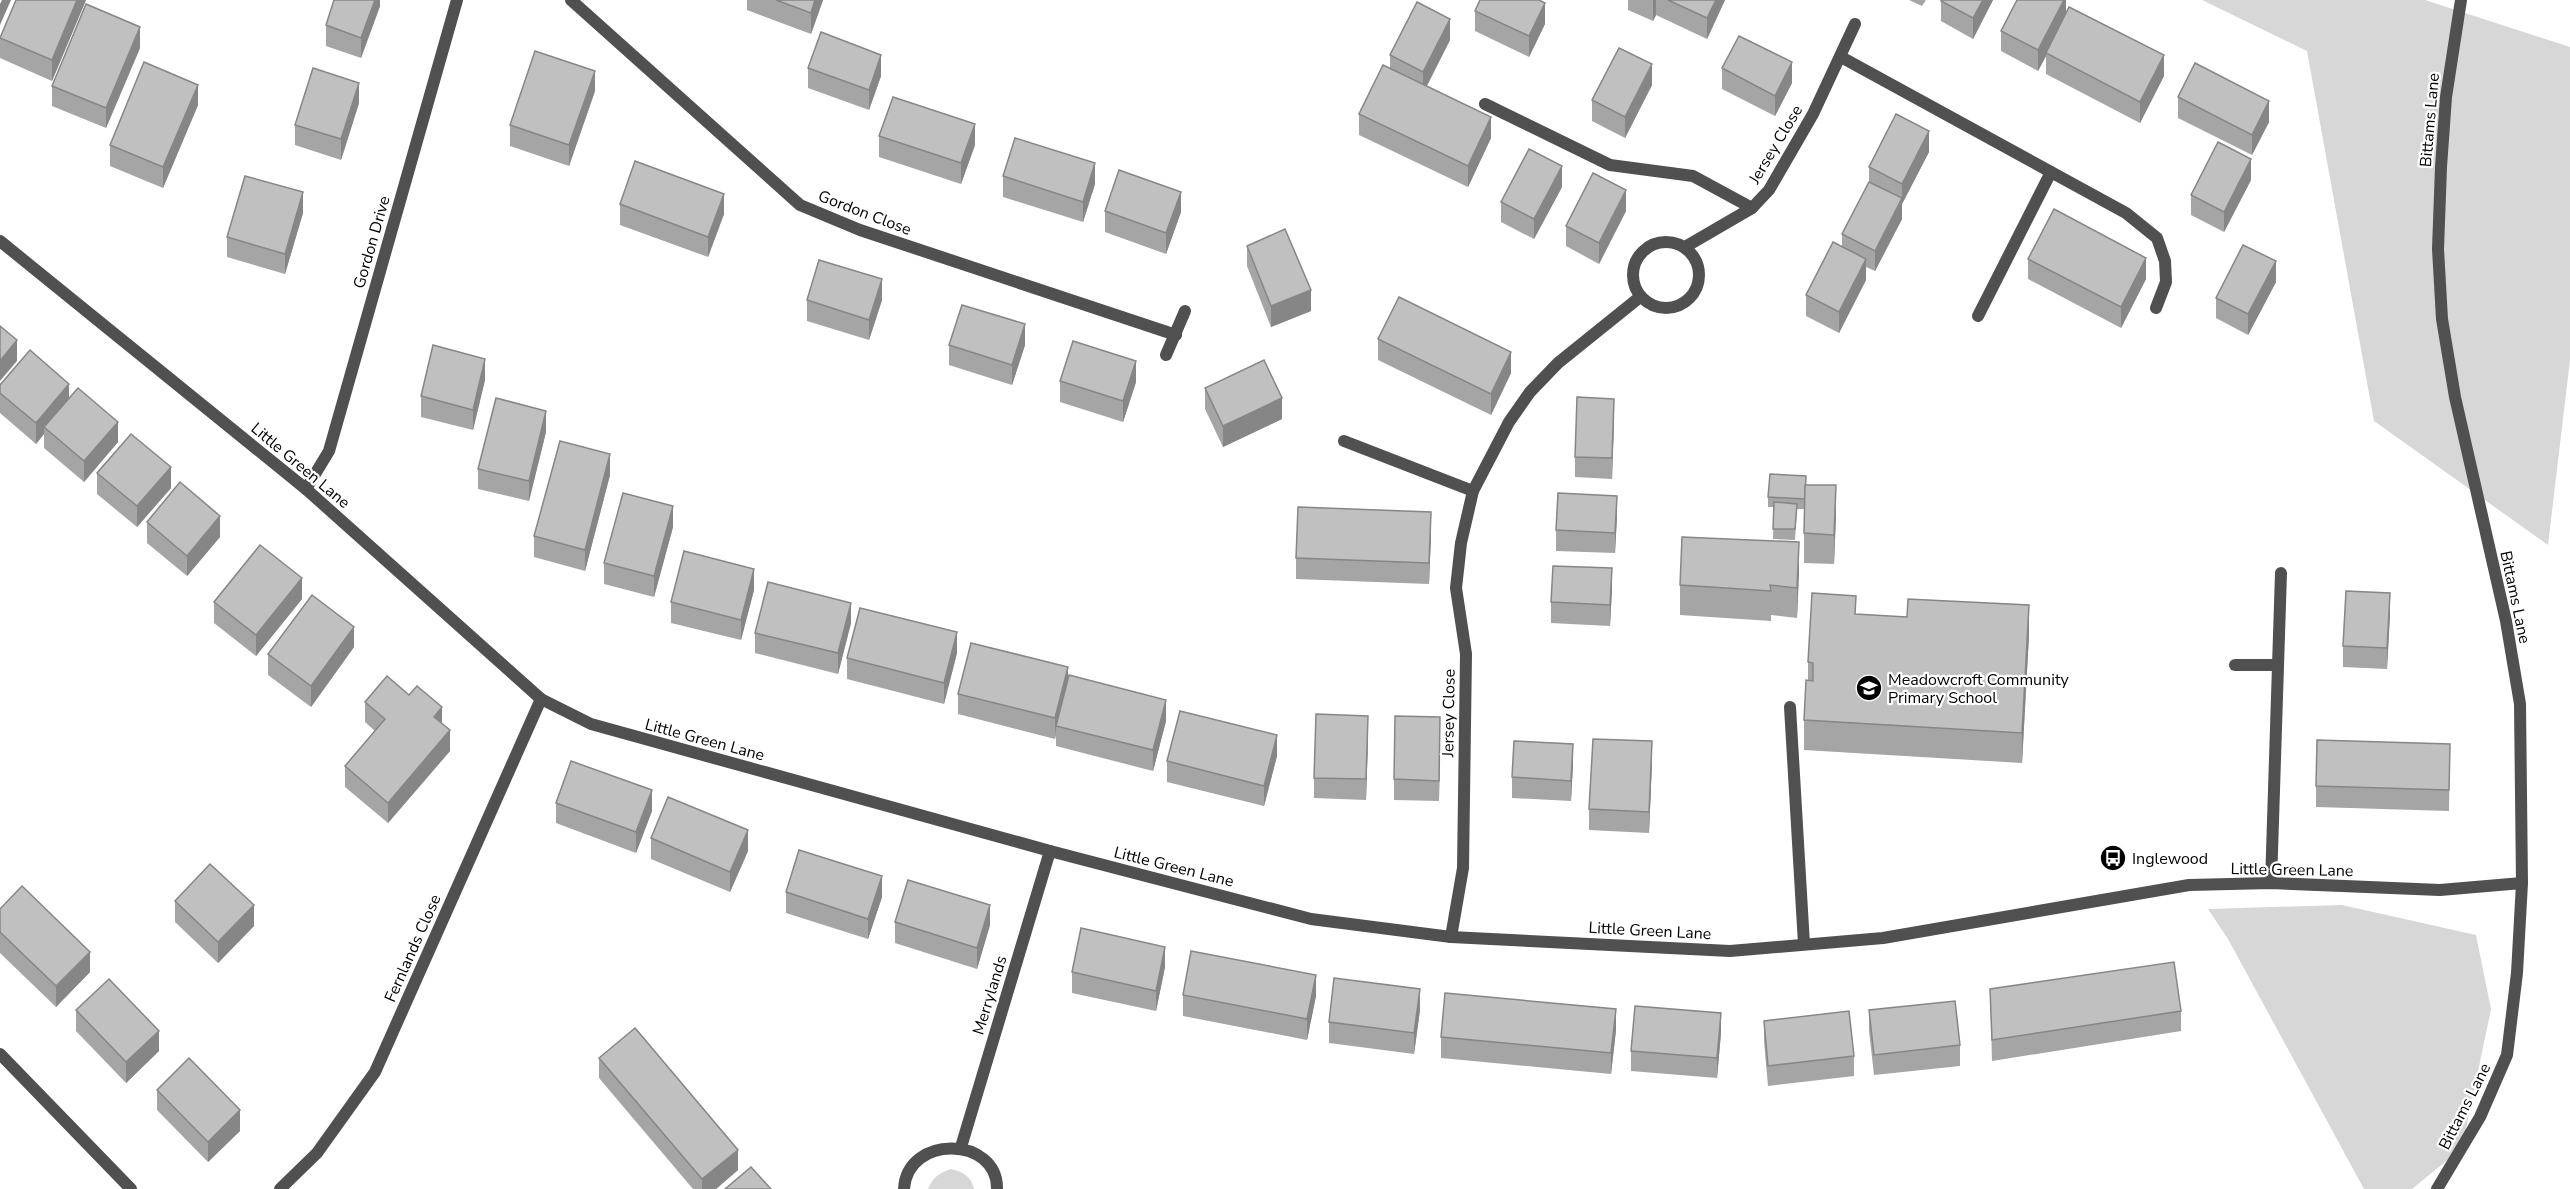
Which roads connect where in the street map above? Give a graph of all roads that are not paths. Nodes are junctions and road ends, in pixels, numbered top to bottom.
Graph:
1 (457, 0) edge
2 (571, 0) edge
3 (2462, 0) edge
4 (1855, 24) dead end
5 (1841, 57) junction
6 (1485, 104) dead end
7 (2051, 172) junction
8 (1752, 208) junction
9 (0, 241) edge
10 (1685, 247) junction
11 (1640, 297) junction
12 (2156, 308) dead end
13 (1185, 311) dead end
14 (1978, 316) dead end
15 (1176, 335) junction
16 (1166, 356) dead end
17 (1344, 441) dead end
18 (306, 489) junction
19 (1473, 491) junction
20 (2281, 573) dead end
21 (2235, 665) dead end
22 (2278, 665) junction
23 (541, 699) junction
24 (1790, 706) dead end
25 (1050, 851) junction
26 (2271, 883) junction
27 (2522, 883) junction
28 (1451, 937) junction
29 (1804, 944) junction
30 (0, 1054) edge
31 (961, 1147) junction
32 (131, 1189) edge
33 (280, 1189) edge
34 (904, 1189) edge
35 (997, 1189) edge
36 (2437, 1189) edge

1 - 18 street, Gordon Drive
2 - 15 street, Gordon Close
3 - 27 street, Bittams Lane
4 - 5 street, Jersey Close
5 - 7 street
5 - 8 street, Jersey Close
6 - 8 street
7 - 12 street
7 - 14 street
8 - 10 street, Jersey Close
9 - 18 street, Little Green Lane
10 - 11 street
10 - 11 street
11 - 19 street, Jersey Close
13 - 15 street
15 - 16 street
17 - 19 street
18 - 23 street, Little Green Lane
19 - 28 street, Jersey Close
20 - 22 street
21 - 22 street
22 - 26 street
23 - 25 street, Little Green Lane
23 - 33 street, Fernlands Close
24 - 29 street
25 - 28 street, Little Green Lane
25 - 31 street, Merrylands
26 - 27 street, Little Green Lane
26 - 29 street, Little Green Lane
27 - 36 street, Bittams Lane
28 - 29 street, Little Green Lane
30 - 32 street
31 - 34 street
31 - 35 street

